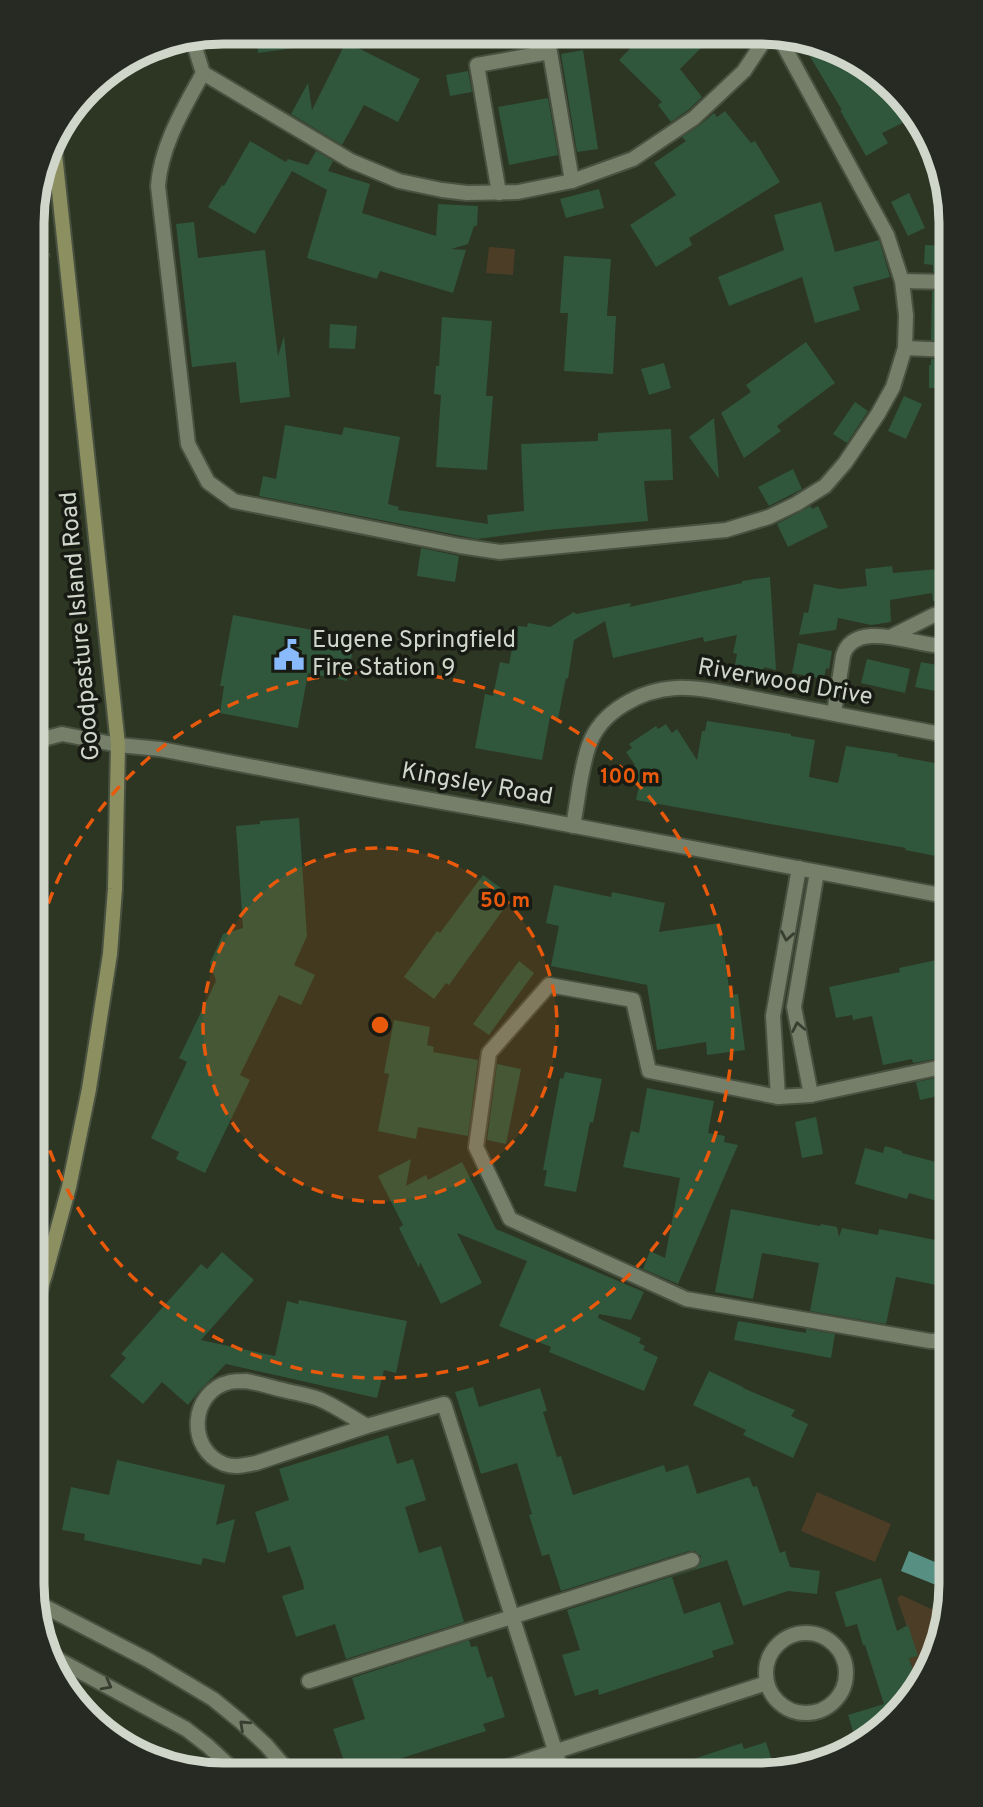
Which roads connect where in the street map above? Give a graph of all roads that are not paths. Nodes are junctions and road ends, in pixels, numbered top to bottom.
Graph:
1 (762, 44) edge
2 (193, 46) edge
3 (784, 46) edge
4 (203, 73) junction
5 (55, 158) edge
6 (572, 181) junction
7 (499, 193) junction
8 (902, 281) junction
9 (939, 282) edge
10 (905, 348) junction
11 (939, 349) edge
12 (939, 614) edge
13 (892, 636) junction
14 (939, 645) edge
15 (834, 713) junction
16 (939, 734) edge
17 (44, 739) edge
18 (118, 745) junction
19 (573, 826) junction
20 (799, 868) junction
21 (817, 872) junction
22 (939, 895) edge
23 (939, 1068) edge
24 (811, 1095) junction
25 (778, 1097) junction
26 (44, 1278) edge
27 (939, 1341) edge
28 (367, 1426) junction
29 (692, 1560) dead end
30 (45, 1607) edge
31 (512, 1617) junction
32 (61, 1661) edge
33 (309, 1681) dead end
34 (767, 1683) junction
35 (556, 1751) junction
36 (226, 1763) edge
37 (282, 1763) edge
38 (520, 1763) edge
39 (560, 1763) edge

1 - 6 street
2 - 4 street
3 - 8 street
4 - 7 street
4 - 10 street
5 - 18 main road, Goodpasture Island Road
6 - 7 street
6 - 7 street
8 - 9 street
8 - 10 street
10 - 11 street
12 - 13 street
13 - 14 street
13 - 15 street
15 - 16 street, Riverwood Drive
15 - 19 street, Riverwood Drive
17 - 18 street, Kingsley Road
18 - 19 street, Kingsley Road
18 - 26 main road, Goodpasture Island Road
19 - 20 street, Kingsley Road
20 - 21 street, Kingsley Road
20 -> 25 street
21 - 22 street, Kingsley Road
24 -> 21 street
23 - 24 street
24 - 25 street
25 - 27 street
28 - 28 street
28 - 31 street
29 - 31 street
37 -> 30 street
31 - 33 street
31 - 35 street
32 -> 36 street
34 - 34 street
34 - 35 street
35 - 38 street
35 - 39 street

